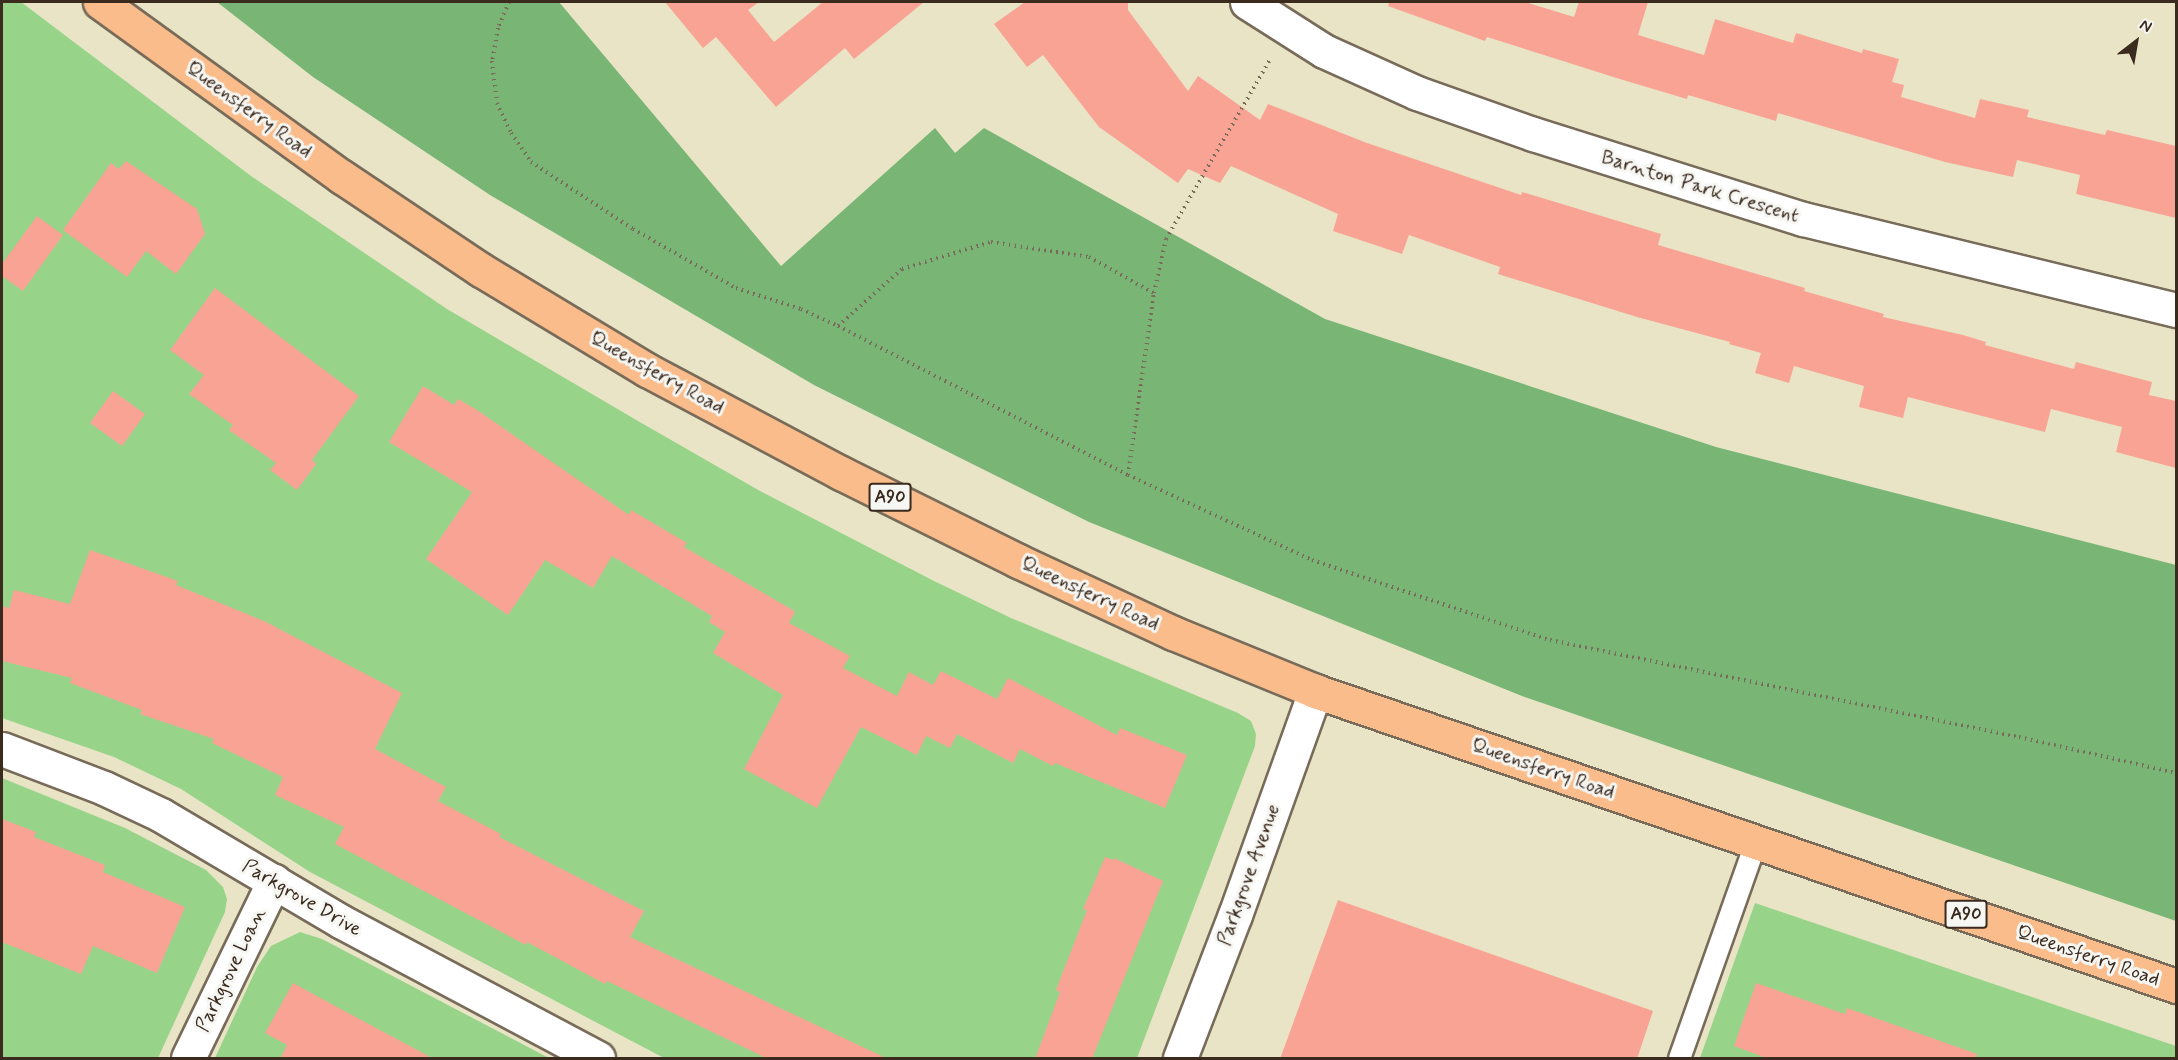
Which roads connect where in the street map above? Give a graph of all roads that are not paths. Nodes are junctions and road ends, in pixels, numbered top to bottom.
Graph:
1 (100, 2) edge
2 (1247, 2) edge
3 (2176, 310) edge
4 (1315, 692) junction
5 (2, 749) edge
6 (1756, 841) junction
7 (274, 881) junction
8 (2176, 986) edge
9 (188, 1059) edge
10 (598, 1059) edge
11 (1180, 1059) edge
12 (1679, 1059) edge

1 - 4 main road, Queensferry Road / A90
2 - 3 street, Barnton Park Crescent
4 - 6 main road, Queensferry Road / A90
4 - 11 street, Parkgrove Avenue
5 - 7 street, Parkgrove Drive
6 - 8 main road, Queensferry Road / A90
6 - 12 lane
7 - 9 street, Parkgrove Loan
7 - 10 street, Parkgrove Drive

